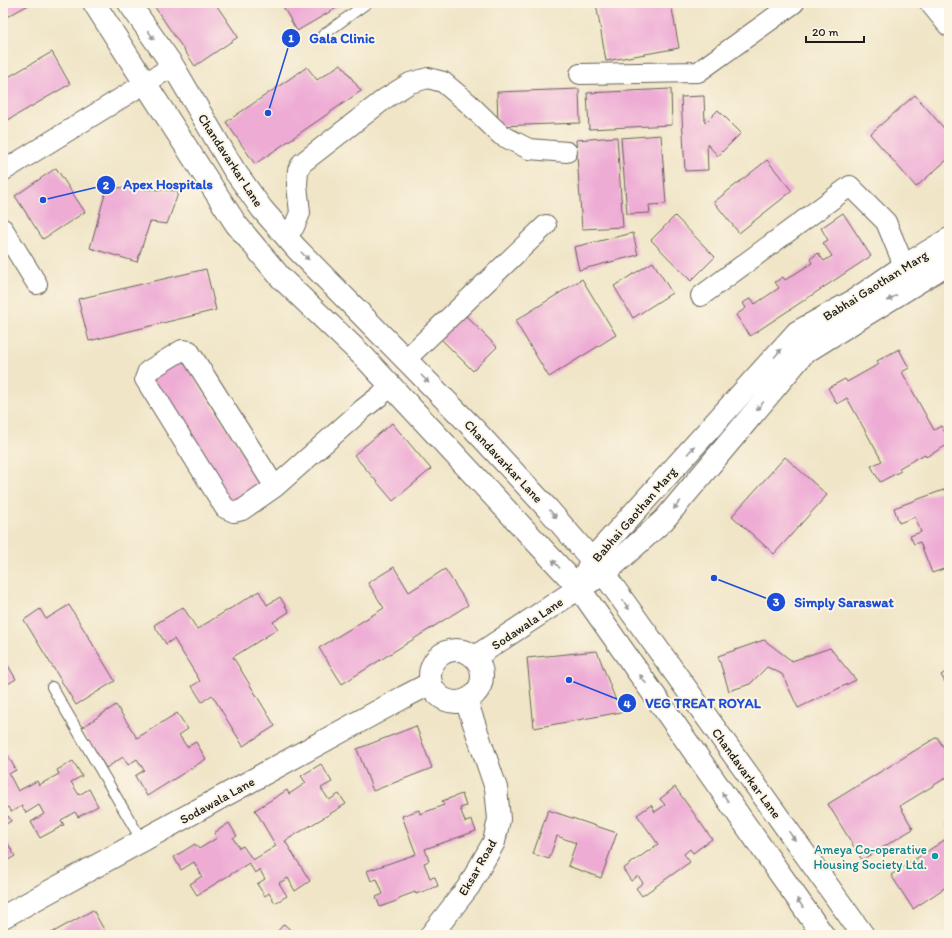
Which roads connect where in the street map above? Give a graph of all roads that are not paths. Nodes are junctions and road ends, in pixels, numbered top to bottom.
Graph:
1 (94, 3) edge
2 (129, 3) edge
3 (367, 3) edge
4 (794, 3) edge
5 (931, 3) edge
6 (949, 25) edge
7 (323, 34) dead end
8 (173, 66) junction
9 (580, 74) dead end
10 (144, 83) junction
11 (567, 152) dead end
12 (3, 171) edge
13 (546, 225) dead end
14 (3, 229) edge
15 (286, 236) junction
16 (949, 239) edge
17 (949, 263) edge
18 (908, 276) junction
19 (37, 284) dead end
20 (701, 296) dead end
21 (406, 359) junction
22 (391, 386) junction
23 (275, 487) junction
24 (598, 566) junction
25 (579, 588) junction
26 (475, 657) junction
27 (431, 683) junction
28 (52, 687) dead end
29 (466, 700) junction
30 (142, 841) junction
31 (3, 917) edge
32 (431, 935) edge
33 (823, 935) edge
34 (863, 935) edge

1 - 10 street
2 -> 8 street, Chandavarkar Lane
3 - 7 lane
4 - 9 street
5 - 6 street
8 - 10 street
8 - 15 street, Chandavarkar Lane
10 - 12 street
10 - 22 street
11 - 15 street
13 - 21 street
14 - 19 street
15 -> 21 street, Chandavarkar Lane
16 - 18 street, Babhai Gaothan Marg
17 - 18 street, Babhai Gaothan Marg
18 - 20 street
18 - 24 street, Babhai Gaothan Marg
21 -> 24 street, Chandavarkar Lane
22 - 23 street
25 -> 22 street
23 - 23 street
24 - 25 street, Babhai Gaothan Marg
24 -> 34 street, Chandavarkar Lane
25 - 26 street, Sodawala Lane
33 -> 25 street
26 - 27 street
26 - 29 street
27 - 29 street
27 - 30 street, Sodawala Lane
28 - 30 lane
29 - 32 street, Eksar Road
30 - 31 street, Sodawala Lane

